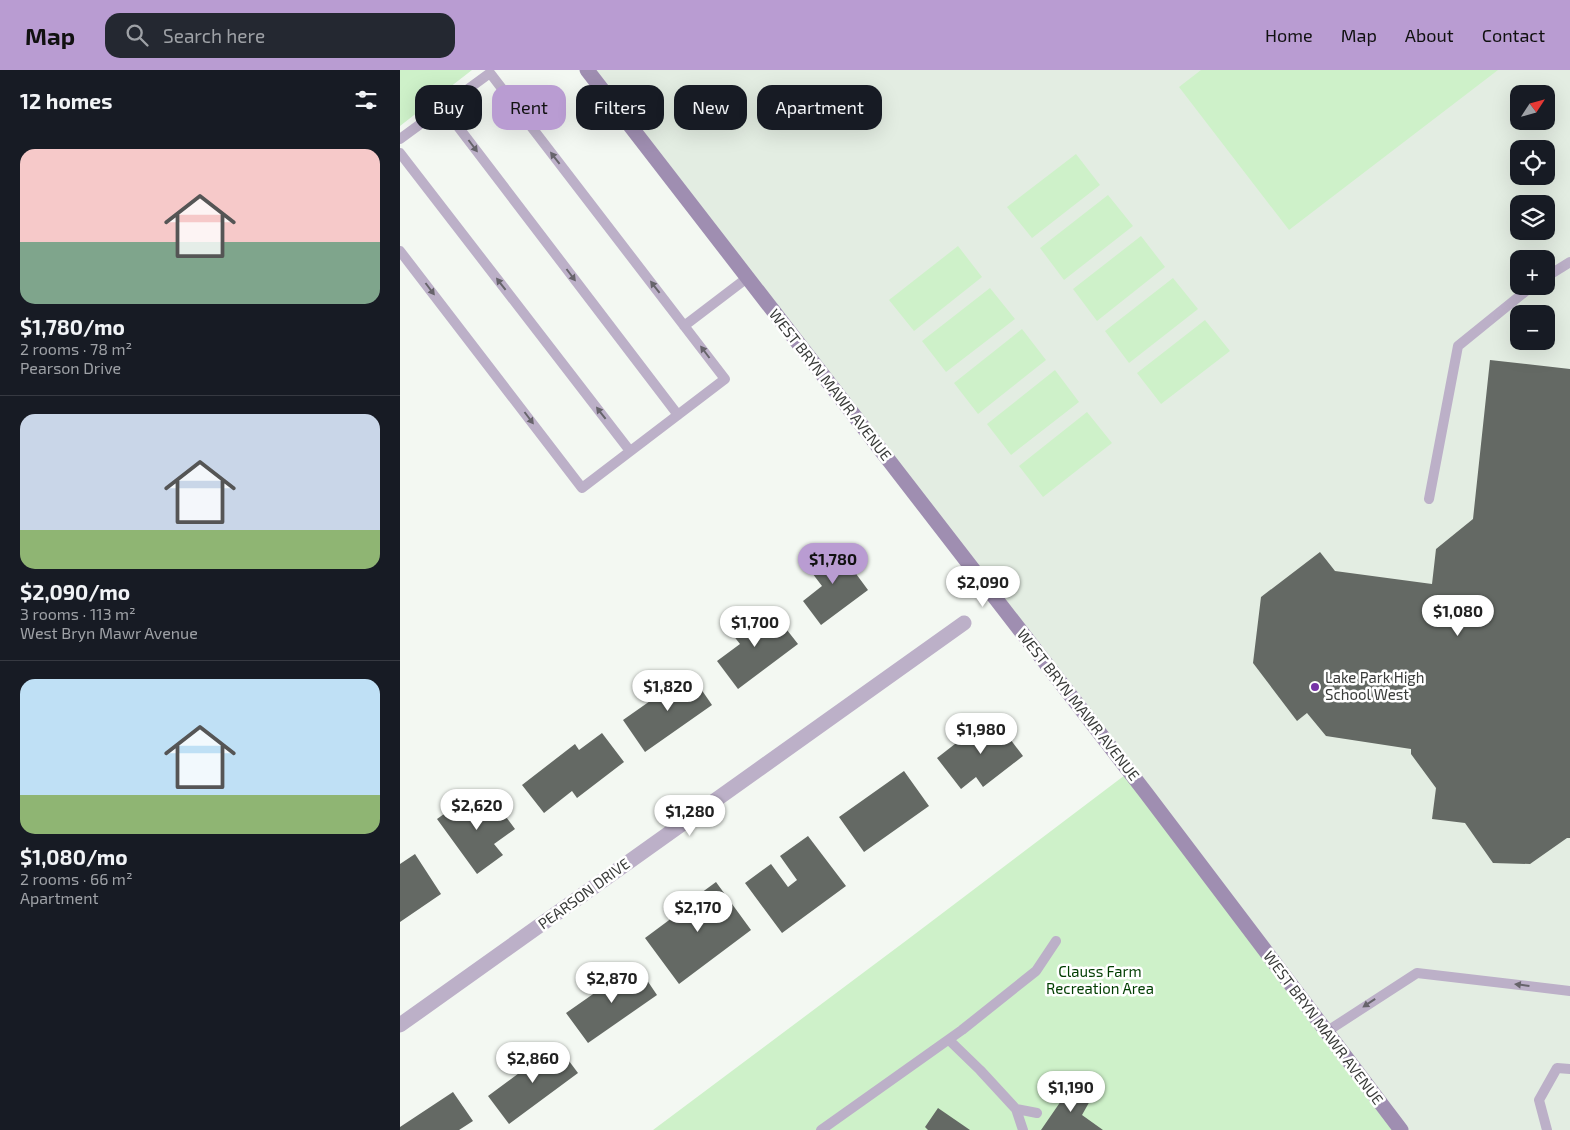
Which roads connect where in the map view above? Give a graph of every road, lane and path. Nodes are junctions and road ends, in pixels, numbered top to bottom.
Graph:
1 (587, 70) edge
2 (473, 85) edge
3 (415, 128) edge
4 (461, 130) edge
5 (400, 140) edge
6 (400, 152) edge
7 (400, 251) edge
8 (1570, 262) edge
9 (1555, 272) edge
10 (747, 278) junction
11 (1521, 295) edge
12 (684, 326) junction
13 (678, 415) junction
14 (630, 451) junction
15 (1429, 499) dead end
16 (964, 623) dead end
17 (1056, 941) dead end
18 (1570, 991) edge
19 (400, 1025) edge
20 (1326, 1032) junction
21 (949, 1040) junction
22 (1570, 1070) edge
23 (1016, 1109) junction
24 (1037, 1113) dead end
25 (821, 1130) edge
26 (1023, 1130) edge
27 (1400, 1130) edge
28 (1546, 1130) edge

1 - 10 street, WEST BRYN MAWR AVENUE
12 -> 2 lane
3 - 5 lane
4 -> 13 lane
14 -> 6 lane
7 -> 14 lane
8 - 9 lane
10 - 12 lane
10 - 20 street, WEST BRYN MAWR AVENUE
11 - 15 lane
13 -> 12 lane
13 - 14 lane
16 - 19 street, PEARSON DRIVE
17 - 21 lane
18 -> 20 lane
20 - 27 street, WEST BRYN MAWR AVENUE
21 - 23 lane
21 - 25 lane
22 - 28 lane
23 - 24 lane
23 - 26 lane

